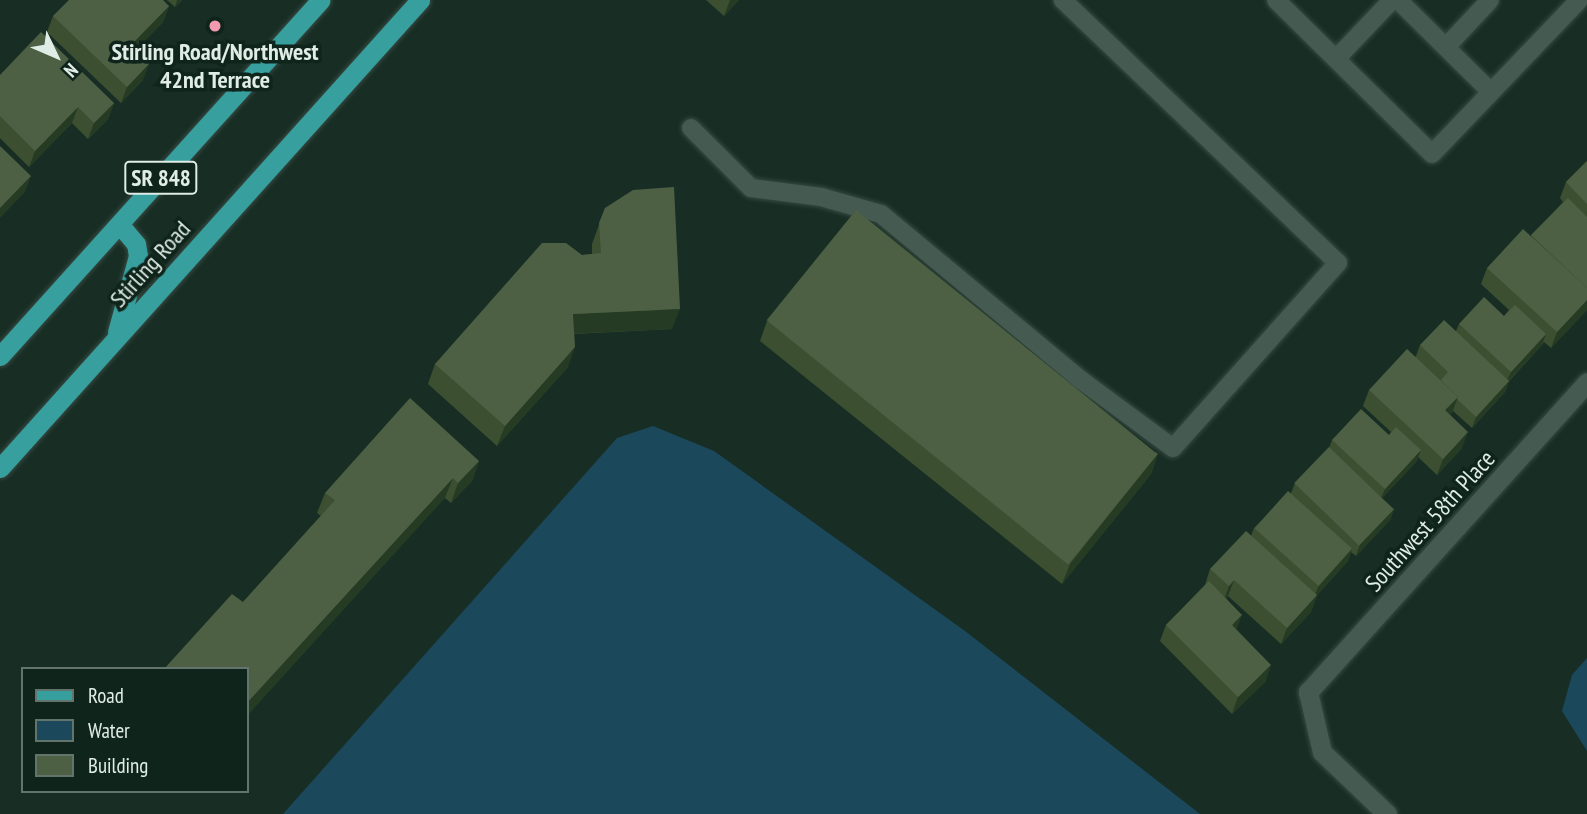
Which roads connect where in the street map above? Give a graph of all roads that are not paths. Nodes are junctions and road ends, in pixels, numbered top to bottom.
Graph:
1 (321, 0) edge
2 (420, 0) edge
3 (1063, 0) edge
4 (1276, 0) edge
5 (1392, 0) edge
6 (1398, 0) edge
7 (1490, 0) edge
8 (1579, 0) edge
9 (1446, 47) junction
10 (1336, 59) junction
11 (1491, 92) junction
12 (691, 128) dead end
13 (119, 224) junction
14 (114, 340) junction
15 (0, 356) edge
16 (1587, 382) edge
17 (0, 468) edge
18 (1387, 814) edge

1 - 13 main road, Stirling Road / SR 848
2 - 14 main road, Stirling Road / SR 848
3 - 12 lane
4 - 10 lane
5 - 10 lane
6 - 9 lane
7 - 9 lane
8 - 11 lane
9 - 11 lane
10 - 11 lane
13 - 14 main road
13 - 15 main road, Stirling Road / SR 848
14 - 17 main road, Stirling Road / SR 848
16 - 18 street, Southwest 58th Place

